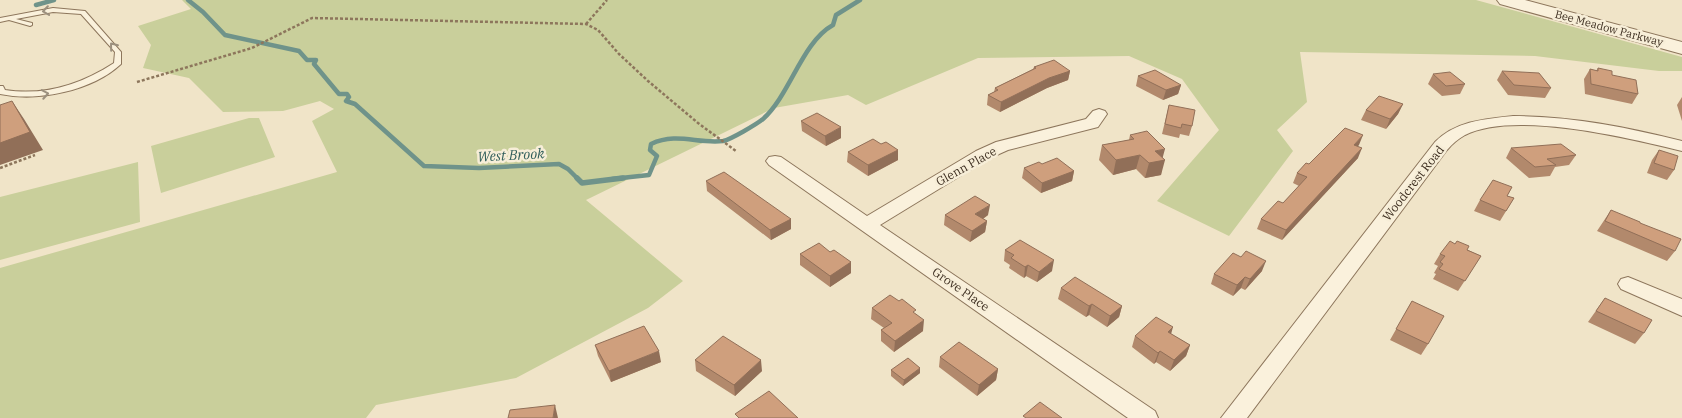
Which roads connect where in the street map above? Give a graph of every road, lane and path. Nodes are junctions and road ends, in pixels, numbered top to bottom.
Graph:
1 (607, 0) edge
2 (1506, 0) edge
3 (0, 20) edge
4 (9, 20) junction
5 (30, 24) dead end
6 (586, 24) junction
7 (1682, 48) edge
8 (69, 78) dead end
9 (136, 82) dead end
10 (74, 86) junction
11 (0, 88) edge
12 (1100, 114) dead end
13 (1682, 146) edge
14 (736, 151) dead end
15 (35, 156) dead end
16 (775, 161) dead end
17 (0, 168) edge
18 (867, 224) junction
19 (1628, 284) dead end
20 (1682, 308) edge
21 (1146, 418) edge
22 (1232, 418) edge

1 - 6 path
2 - 7 street, Bee Meadow Parkway
3 - 4 lane
4 - 5 lane
10 -> 4 lane
6 - 9 path
6 - 14 path
8 - 10 lane
11 -> 10 lane
12 - 18 street, Glenn Place
13 - 22 street, Woodcrest Road
15 - 17 path
16 - 18 street, Grove Place
18 - 21 street, Grove Place
19 - 20 street

